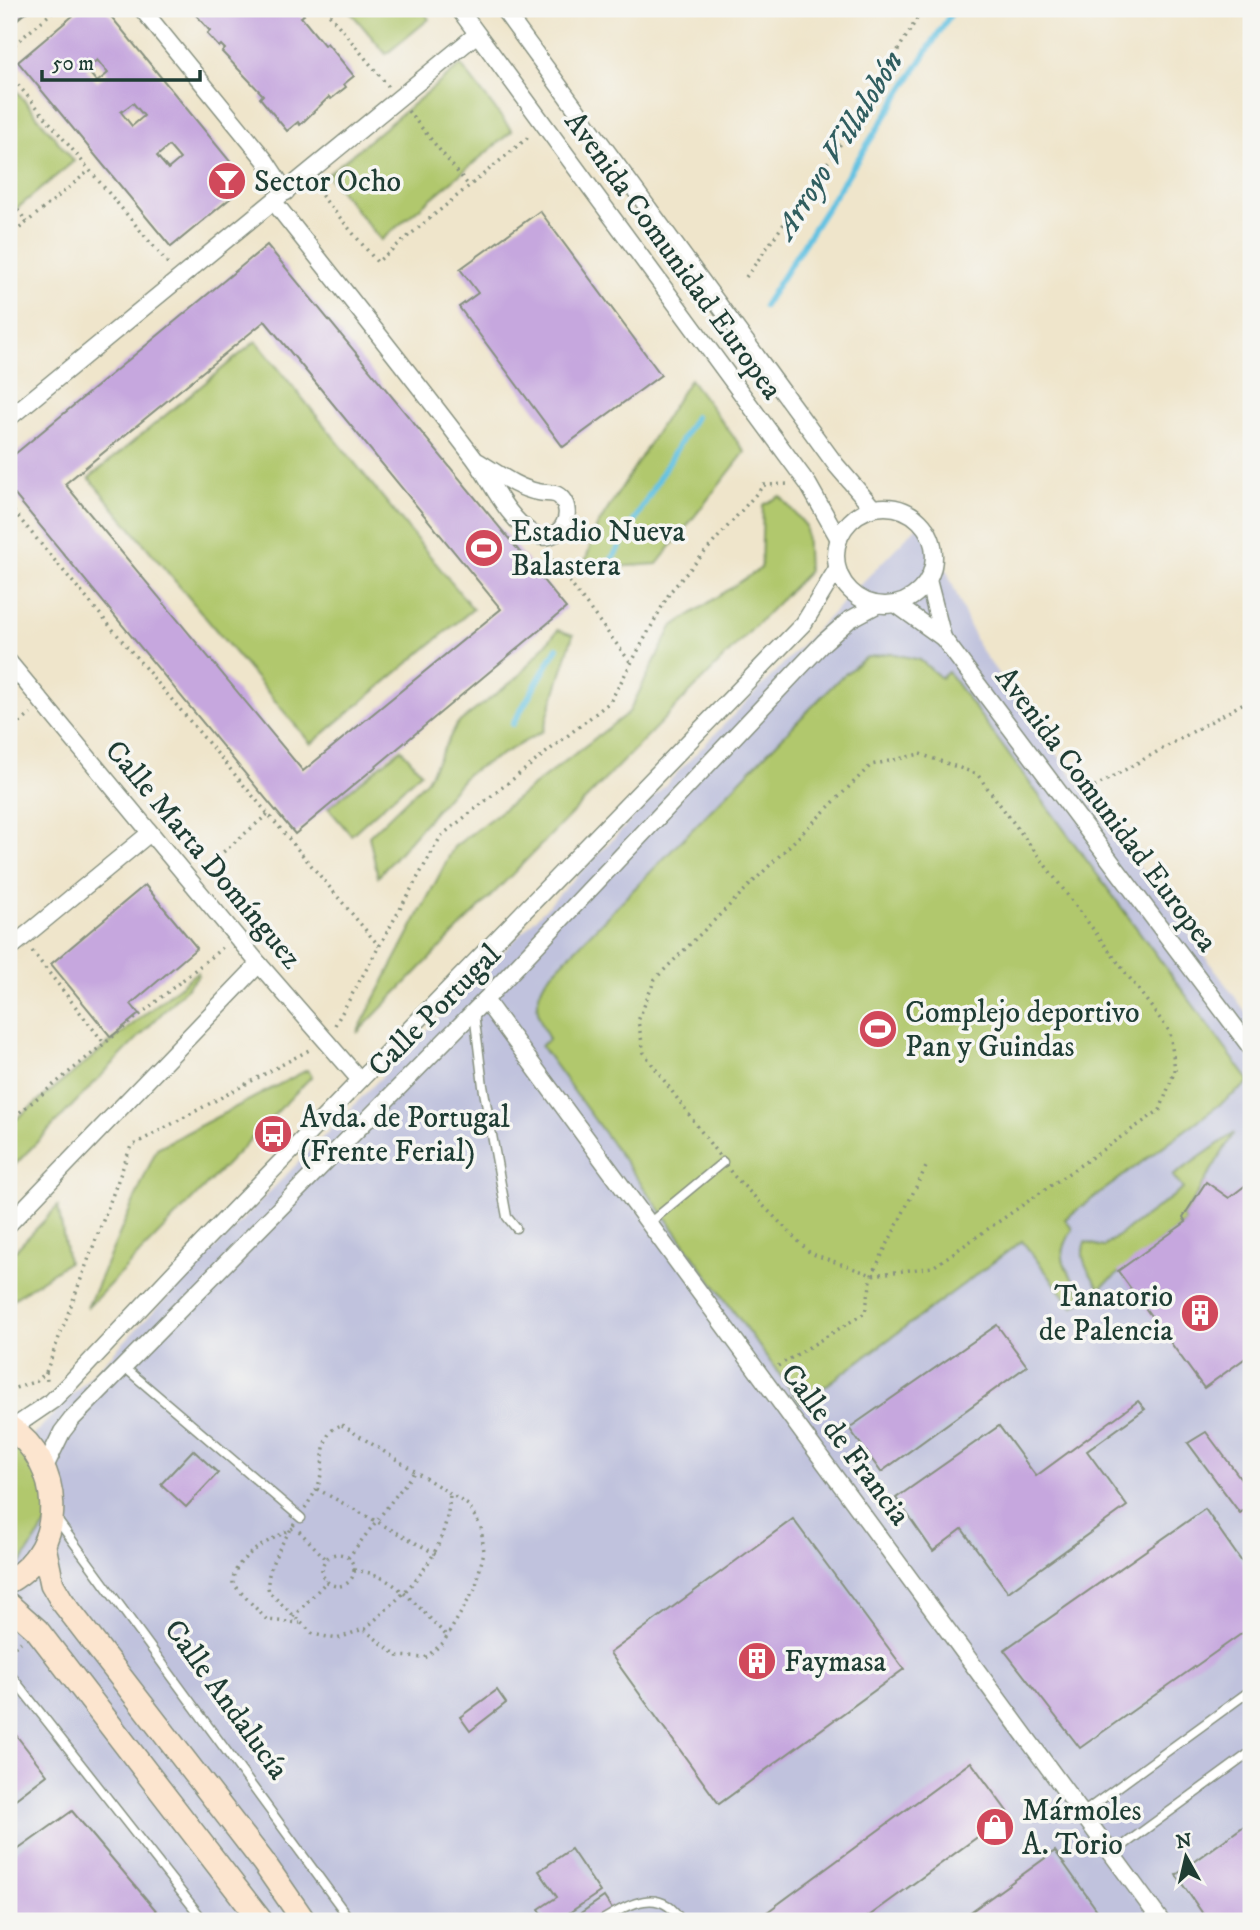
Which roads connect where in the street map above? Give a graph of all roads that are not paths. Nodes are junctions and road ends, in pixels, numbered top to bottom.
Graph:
1 (142, 9) edge
2 (459, 9) edge
3 (503, 9) edge
4 (477, 34) junction
5 (280, 197) junction
6 (9, 418) edge
7 (477, 461) junction
8 (873, 508) junction
9 (839, 539) junction
10 (837, 569) junction
11 (929, 580) junction
12 (877, 605) junction
13 (897, 605) junction
14 (943, 638) junction
15 (9, 662) edge
16 (150, 833) junction
17 (9, 949) edge
18 (259, 964) junction
19 (480, 1006) junction
20 (1251, 1048) edge
21 (360, 1080) junction
22 (723, 1162) road end
23 (9, 1224) edge
24 (648, 1224) junction
25 (516, 1228) dead end
26 (123, 1366) junction
27 (10, 1428) edge
28 (45, 1467) junction
29 (53, 1514) junction
30 (301, 1518) road end
31 (44, 1546) junction
32 (9, 1581) edge
33 (9, 1605) edge
34 (9, 1673) edge
35 (1251, 1690) edge
36 (1251, 1752) edge
37 (1084, 1812) junction
38 (1113, 1853) junction
39 (204, 1921) edge
40 (261, 1921) edge
41 (304, 1921) edge
42 (351, 1921) edge
43 (601, 1921) edge
44 (681, 1921) edge
45 (1161, 1921) edge

1 - 5 street
2 - 4 street, Avenida Comunidad Europea
3 - 8 street, Avenida Comunidad Europea
4 - 5 street
4 - 9 street, Avenida Comunidad Europea
5 - 6 street
5 - 7 street
7 - 7 street
8 - 9 street
8 - 11 street
9 - 10 street
10 - 12 street
10 - 21 street, Calle Portugal
11 - 13 street
11 - 14 street, Avenida Comunidad Europea
12 - 13 street
12 - 19 street, Calle Portugal
13 - 14 street, Avenida Comunidad Europea
14 - 20 street, Avenida Comunidad Europea
15 - 16 street, Calle Marta Domínguez
16 - 17 street
16 - 18 street, Calle Marta Domínguez
18 - 21 street, Calle Marta Domínguez
18 - 23 street
19 - 24 street, Calle de Francia
19 - 25 lane
19 - 26 street, Calle Portugal
21 - 27 street, Calle Portugal
22 - 24 lane
24 - 37 street, Calle de Francia
26 - 28 street, Calle Portugal
26 - 30 lane
27 - 28 main road
28 - 29 main road
29 - 31 main road
29 - 42 lane, Calle Andalucía
31 - 32 main road
31 - 41 main road
33 - 40 main road
34 - 39 lane
35 - 37 lane
36 - 38 lane
37 - 38 street, Calle de Francia
38 - 45 street, Calle de Francia
43 - 44 lane

